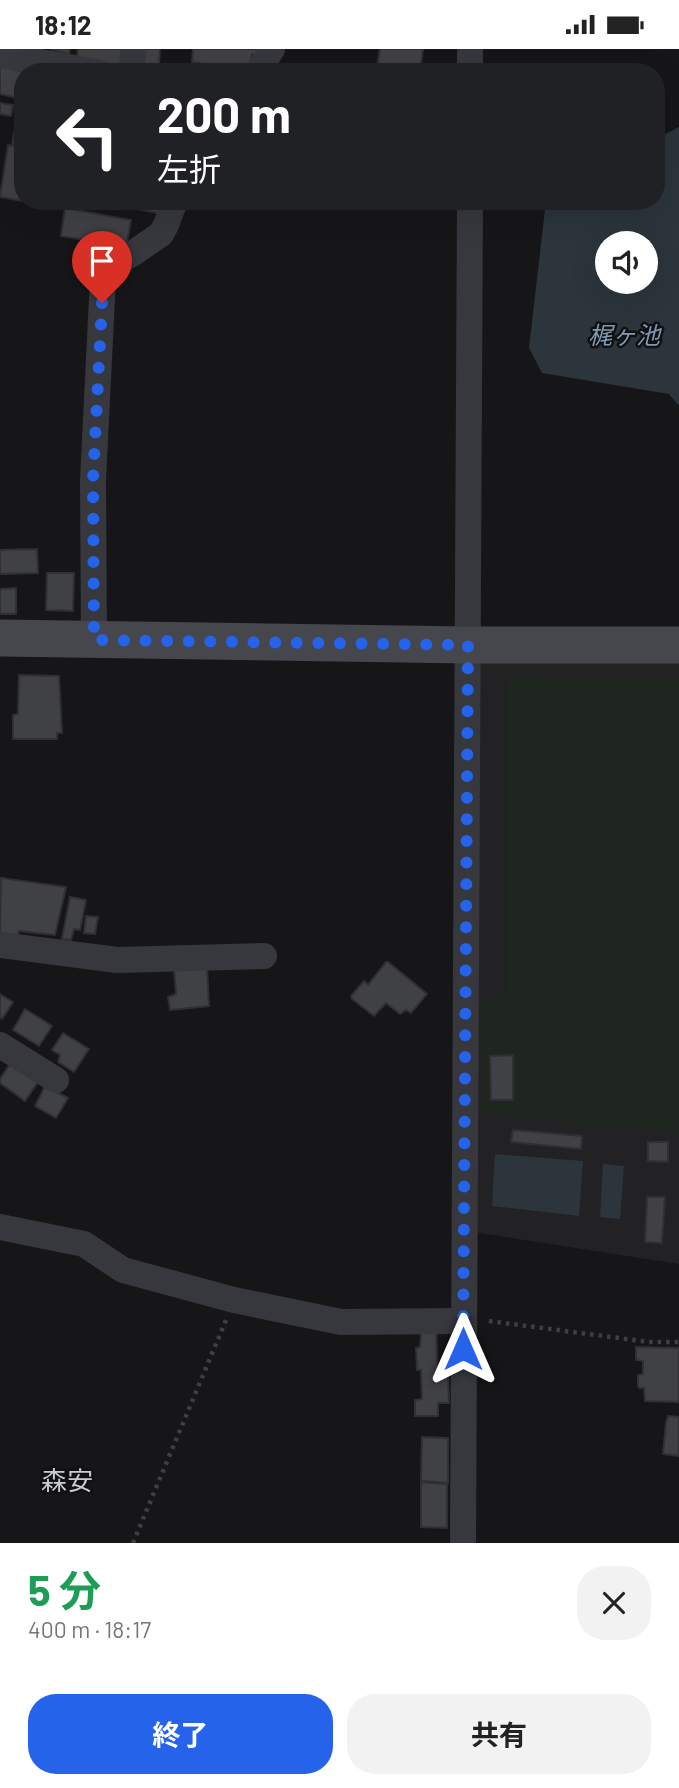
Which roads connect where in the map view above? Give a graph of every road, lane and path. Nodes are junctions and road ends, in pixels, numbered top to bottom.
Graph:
1 (0, 55) edge
2 (46, 63) edge
3 (172, 210) edge
4 (470, 210) edge
5 (0, 638) edge
6 (94, 640) junction
7 (468, 645) junction
8 (679, 645) edge
9 (0, 945) edge
10 (264, 956) dead end
11 (0, 1045) edge
12 (56, 1080) dead end
13 (0, 1227) edge
14 (234, 1300) junction
15 (463, 1321) junction
16 (679, 1342) edge
17 (133, 1543) edge
18 (463, 1543) edge

1 - 2 street
3 - 6 street
4 - 7 street
5 - 6 street
6 - 7 street
7 - 8 street
7 - 15 street
9 - 10 street
11 - 12 street
13 - 14 street
14 - 15 street
14 - 17 path
15 - 16 path
15 - 18 street

